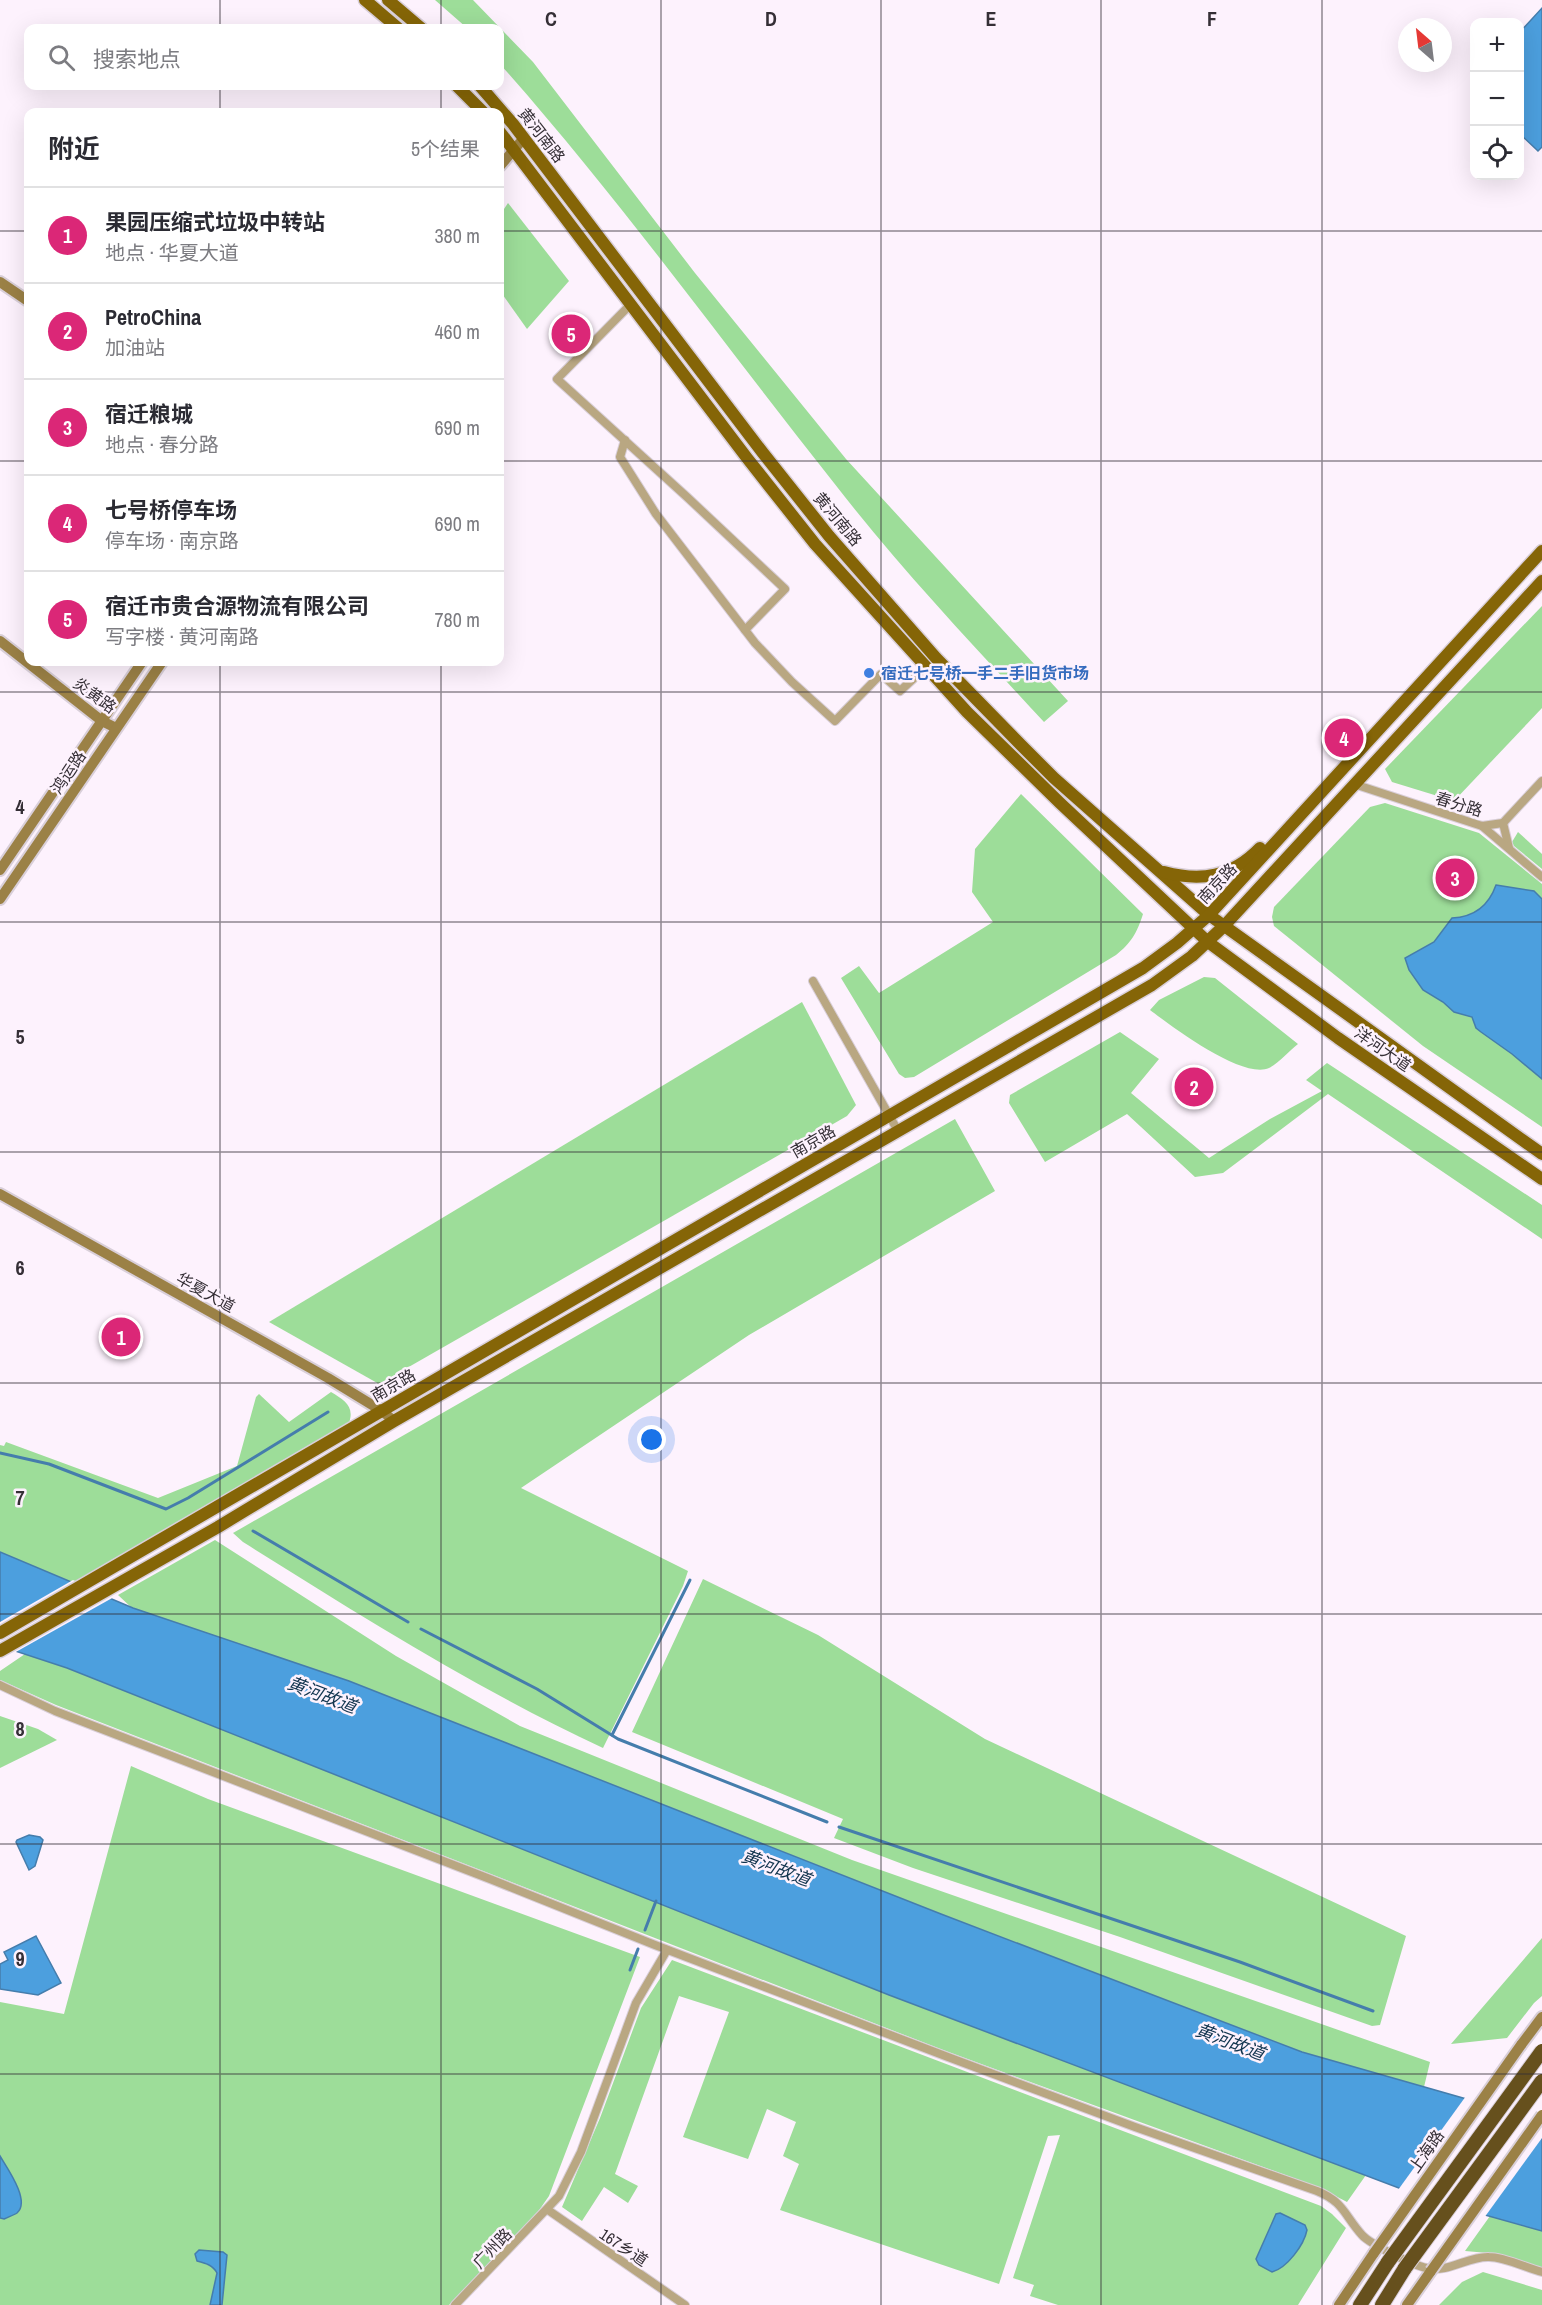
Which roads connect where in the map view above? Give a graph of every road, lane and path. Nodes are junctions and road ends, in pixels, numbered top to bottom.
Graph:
1 (365, 0) edge
2 (388, 0) edge
3 (393, 24) edge
4 (416, 24) edge
5 (461, 90) edge
6 (483, 90) edge
7 (479, 108) edge
8 (499, 108) edge
9 (504, 114) edge
10 (513, 124) junction
11 (504, 133) edge
12 (524, 138) junction
13 (504, 140) edge
14 (513, 150) junction
15 (504, 161) edge
16 (0, 282) edge
17 (24, 298) edge
18 (630, 304) junction
19 (625, 440) junction
20 (1542, 551) edge
21 (1542, 580) edge
22 (746, 630) junction
23 (0, 640) edge
24 (24, 659) edge
25 (33, 666) edge
26 (139, 666) edge
27 (159, 666) edge
28 (925, 668) junction
29 (102, 721) junction
30 (116, 728) junction
31 (1355, 756) junction
32 (1542, 781) edge
33 (1354, 784) junction
34 (1503, 823) junction
35 (1482, 826) junction
36 (1509, 848) junction
37 (0, 870) edge
38 (1159, 870) junction
39 (1542, 877) edge
40 (0, 899) edge
41 (1209, 915) junction
42 (1224, 926) junction
43 (1194, 930) junction
44 (1208, 942) junction
45 (813, 981) dead end
46 (888, 1116) junction
47 (898, 1131) junction
48 (1542, 1154) edge
49 (1542, 1179) edge
50 (0, 1194) edge
51 (382, 1411) junction
52 (394, 1421) junction
53 (0, 1633) edge
54 (0, 1651) edge
55 (0, 1685) edge
56 (667, 1950) junction
57 (1542, 2017) edge
58 (1542, 2051) edge
59 (1542, 2081) edge
60 (1542, 2115) edge
61 (548, 2210) junction
62 (1542, 2272) edge
63 (455, 2305) edge
64 (685, 2305) edge
65 (1339, 2305) edge
66 (1360, 2305) edge
67 (1382, 2305) edge
68 (1407, 2305) edge

1 - 3 main road
2 - 4 main road
5 - 7 main road
6 - 8 main road, 黄河南路
9 - 10 main road, 黄河南路
10 - 11 street
10 - 12 main road, 黄河南路
12 - 14 street
12 - 38 main road, 黄河南路
13 - 14 main road, 黄河南路
14 - 15 street
14 - 18 main road, 黄河南路
16 - 17 street
18 - 19 street
18 - 28 main road, 黄河南路
19 - 22 street
19 - 22 street
20 - 31 main road, 南京路
21 - 33 main road, 南京路
22 - 28 street
23 - 24 street, 炎黄路
25 - 29 street, 炎黄路
26 - 29 street, 鸿运路
27 - 30 street, 鸿运路
28 - 43 main road, 黄河南路
29 - 30 street, 炎黄路
29 - 37 street, 鸿运路
30 - 40 street, 鸿运路
31 - 38 main road
31 - 41 main road, 南京路
32 - 34 street, 春分路
33 - 35 street, 春分路
33 - 42 main road, 南京路
34 - 35 street, 春分路
34 - 36 street
35 - 36 street
36 - 39 street
38 - 41 main road, 黄河南路
41 - 42 main road, 黄河南路
41 - 43 main road, 南京路
42 - 44 main road, 南京路
42 - 48 main road, 洋河大道
43 - 44 main road, 黄河南路
43 - 46 main road, 南京路
44 - 47 main road, 南京路
44 - 49 main road, 洋河大道
45 - 46 street
46 - 47 street
46 - 51 main road, 南京路
47 - 52 main road, 南京路
50 - 51 street, 华夏大道
51 - 52 street, 华夏大道
51 - 53 main road, 南京路
52 - 54 main road, 南京路
55 - 56 street
56 - 61 street, 广州路
56 - 62 street
57 - 65 street, 上海路, bridge
58 - 66 highway, bridge
59 - 67 highway, bridge
60 - 68 street, bridge
61 - 63 street, 广州路
61 - 64 street, 167乡道

